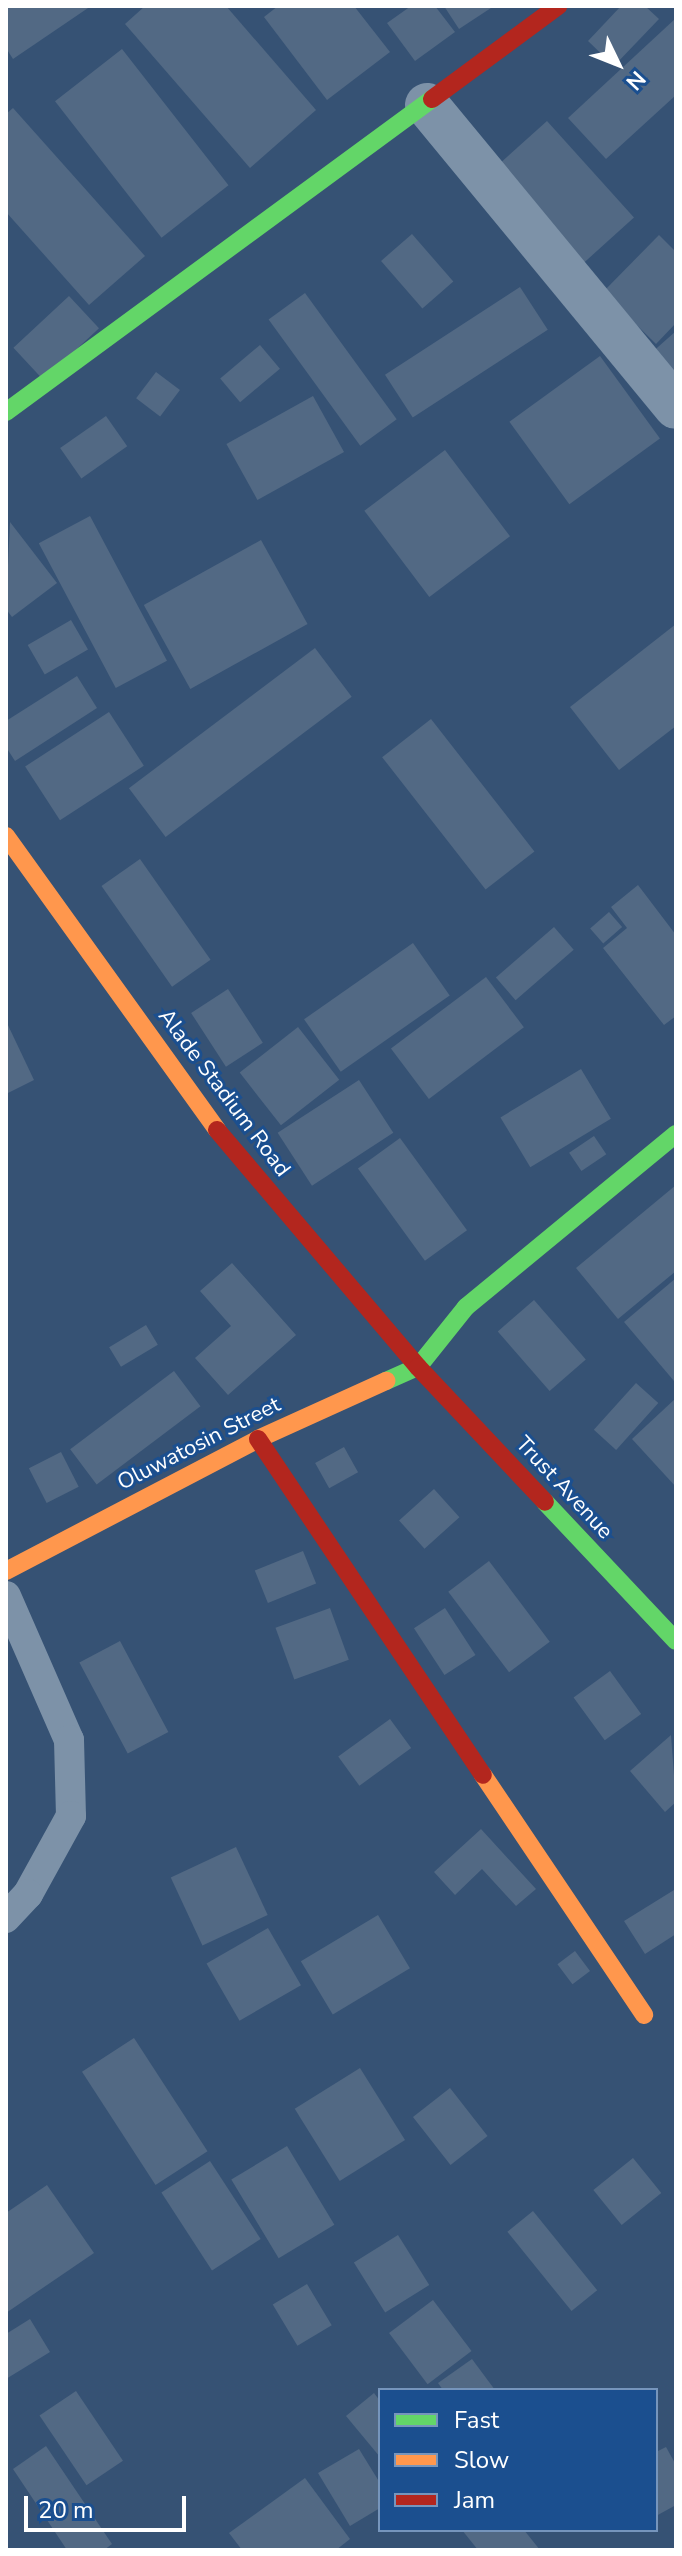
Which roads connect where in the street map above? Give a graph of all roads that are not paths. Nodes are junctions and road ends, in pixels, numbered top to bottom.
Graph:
1 (558, 6) edge
2 (427, 105) junction
3 (676, 407) edge
4 (6, 412) edge
5 (6, 836) edge
6 (676, 1134) edge
7 (418, 1367) junction
8 (258, 1439) junction
9 (6, 1571) edge
10 (6, 1596) edge
11 (676, 1641) edge
12 (6, 1918) edge
13 (644, 2015) dead end

1 - 2 street
2 - 3 street
2 - 4 street
5 - 7 street, Alade Stadium Road
6 - 7 street
7 - 8 street, Oluwatosin Street
7 - 11 street, Trust Avenue
8 - 9 street, Oluwatosin Street
8 - 13 street
10 - 12 lane

